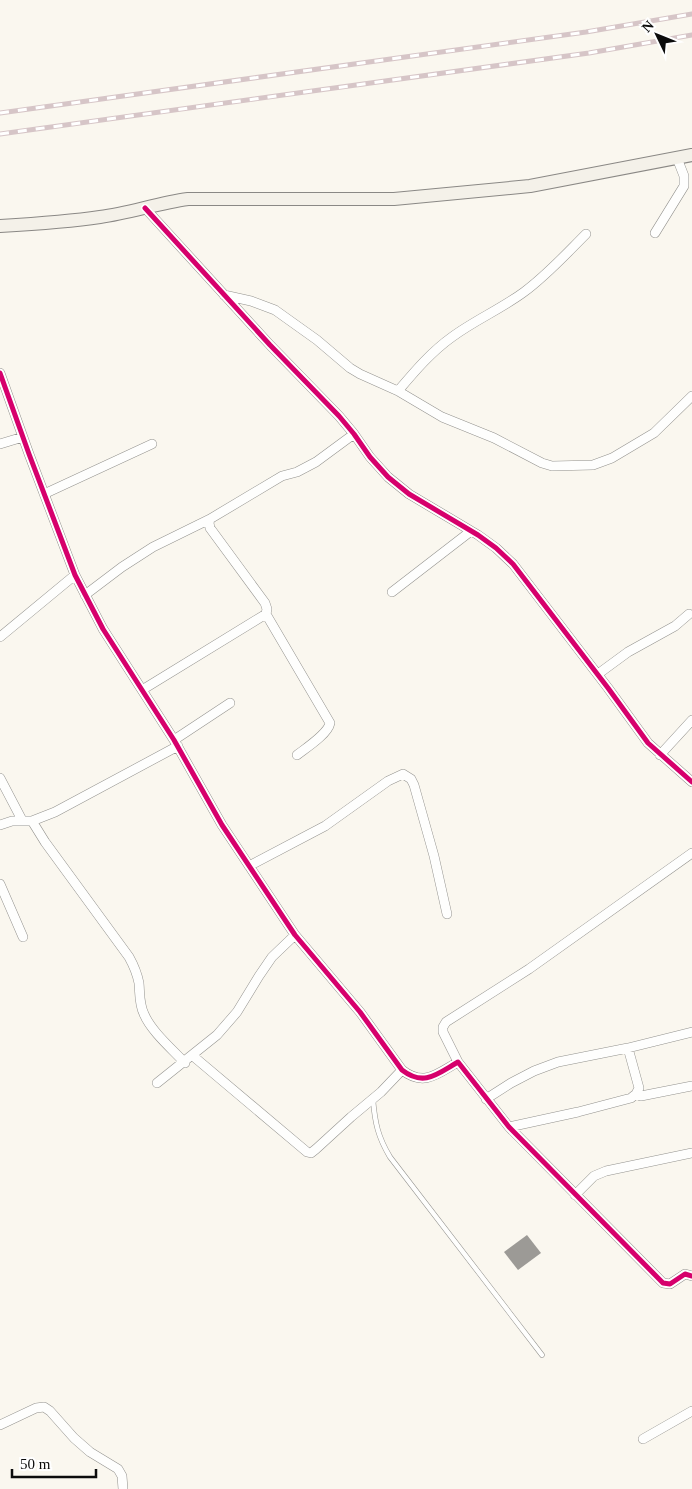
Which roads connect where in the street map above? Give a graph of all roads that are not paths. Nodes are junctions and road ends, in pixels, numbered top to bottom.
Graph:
1 (692, 156) edge
2 (677, 158) junction
3 (145, 208) junction
4 (0, 226) edge
5 (655, 233) dead end
6 (586, 234) dead end
7 (224, 294) junction
8 (0, 373) edge
9 (2, 383) edge
10 (398, 391) junction
11 (692, 396) edge
12 (354, 434) junction
13 (23, 437) junction
14 (0, 444) edge
15 (152, 444) dead end
16 (44, 494) junction
17 (210, 519) junction
18 (471, 531) junction
19 (75, 575) junction
20 (392, 592) dead end
21 (85, 595) junction
22 (266, 614) junction
23 (689, 614) dead end
24 (0, 637) edge
25 (598, 674) junction
26 (142, 690) junction
27 (230, 702) dead end
28 (692, 720) edge
29 (176, 743) junction
30 (297, 755) dead end
31 (660, 755) junction
32 (0, 778) edge
33 (692, 782) edge
34 (22, 820) junction
35 (32, 820) junction
36 (0, 825) edge
37 (692, 853) edge
38 (249, 866) junction
39 (0, 884) edge
40 (447, 914) dead end
41 (295, 935) junction
42 (23, 936) dead end
43 (692, 1032) edge
44 (628, 1048) junction
45 (193, 1056) junction
46 (458, 1062) junction
47 (184, 1063) junction
48 (402, 1070) junction
49 (157, 1083) dead end
50 (692, 1086) edge
51 (636, 1094) junction
52 (373, 1099) junction
53 (486, 1099) junction
54 (509, 1127) junction
55 (692, 1153) edge
56 (575, 1195) junction
57 (691, 1274) edge
58 (542, 1354) dead end
59 (692, 1411) edge
60 (0, 1425) edge
61 (643, 1439) dead end
62 (123, 1489) edge

1 - 2 main road
2 - 3 main road
2 - 5 street
3 - 4 main road
3 - 7 street
6 - 10 street
7 - 10 street
7 - 12 street
8 - 9 street
9 - 13 street
10 - 11 street
12 - 17 street
12 - 18 street
13 - 14 street
13 - 16 street
15 - 16 street
16 - 19 street
17 - 21 street
17 - 22 street
18 - 20 street
18 - 25 street
19 - 21 street
19 - 24 street
21 - 26 street
22 - 26 street
22 - 30 street
23 - 25 street
25 - 31 street
26 - 29 street
27 - 29 street
28 - 31 street
29 - 35 street
29 - 38 street
31 - 33 street
32 - 34 street
34 - 35 street
34 - 36 street
35 - 47 street
37 - 46 street
38 - 40 street
38 - 41 street
39 - 42 street
41 - 45 street
41 - 48 street
43 - 44 street
44 - 51 street
44 - 53 street
45 - 47 street
45 - 52 street
46 - 48 street
46 - 53 street
47 - 49 street
48 - 52 street
50 - 51 street
51 - 54 street
52 - 58 lane
53 - 54 street
54 - 56 street
55 - 56 street
56 - 57 street
59 - 61 street
60 - 62 street

